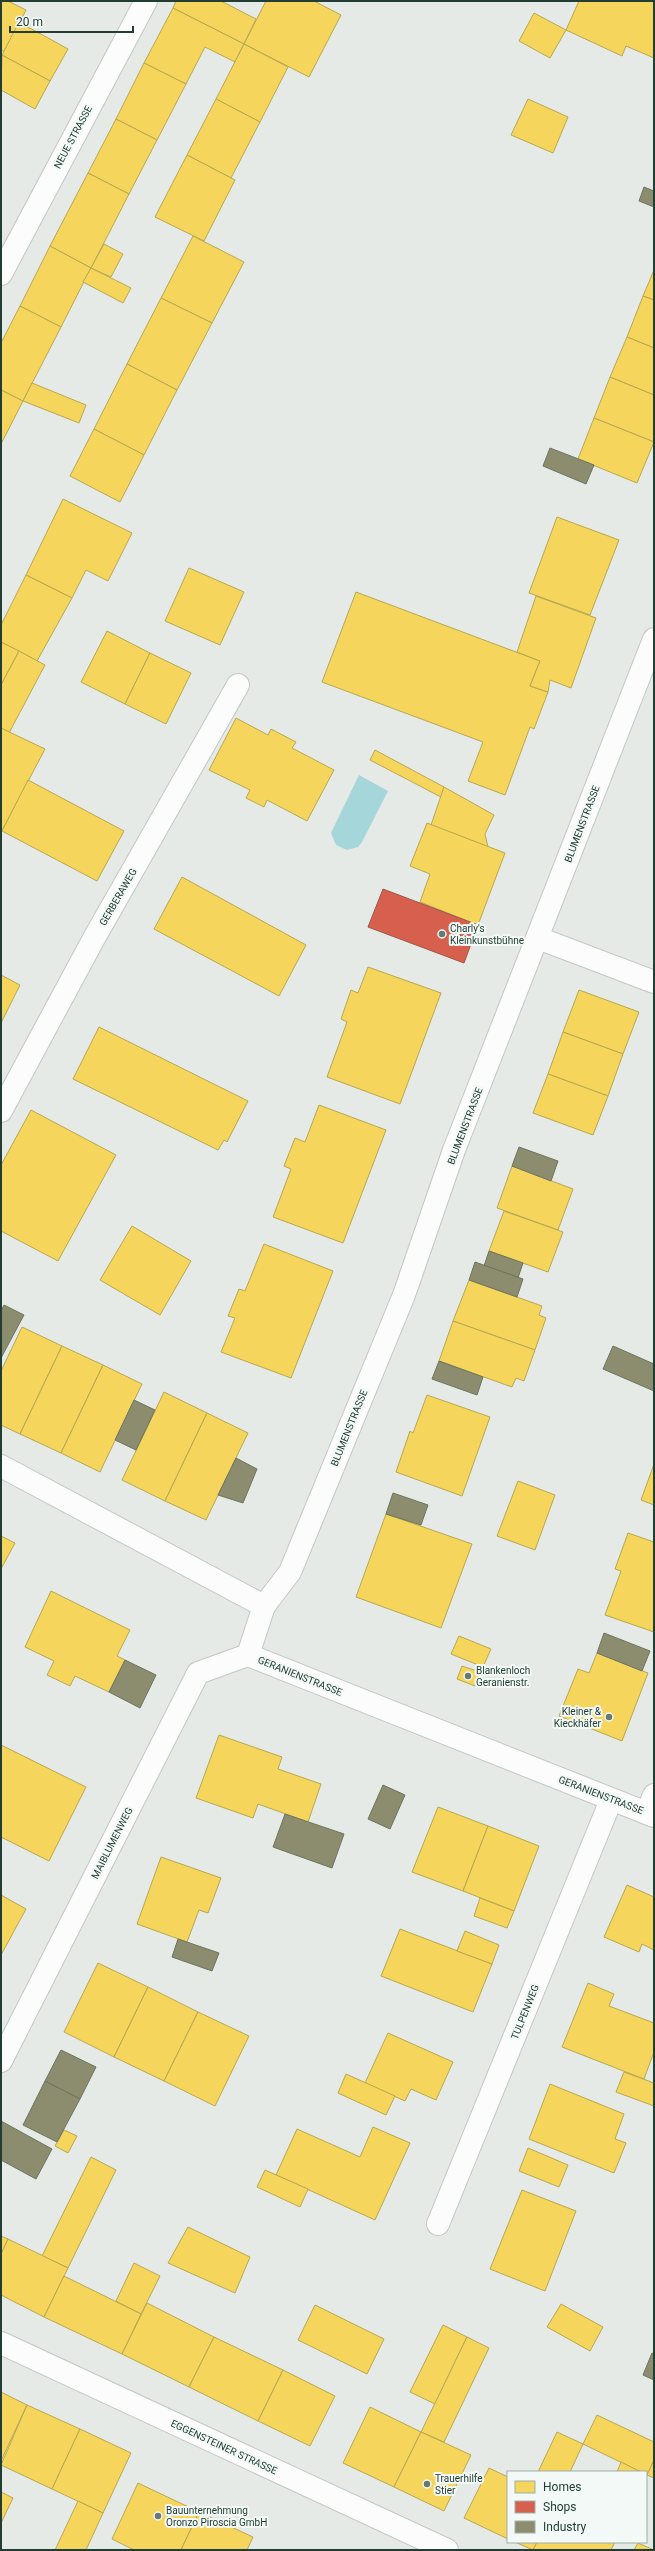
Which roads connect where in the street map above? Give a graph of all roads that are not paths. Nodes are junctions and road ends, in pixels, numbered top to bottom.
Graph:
1 (146, 1) edge
2 (1, 274) edge
3 (654, 639) edge
4 (238, 685) dead end
5 (538, 938) junction
6 (654, 982) edge
7 (1, 1111) edge
8 (1, 1466) edge
9 (264, 1606) junction
10 (248, 1655) junction
11 (611, 1800) junction
12 (652, 1808) edge
13 (1, 2061) edge
14 (438, 2224) dead end
15 (1, 2343) edge
16 (447, 2550) edge

1 - 2 street, NEUE STRASSE
3 - 5 street, BLUMENSTRASSE
4 - 7 street, GERBERAWEG
5 - 6 street
5 - 9 street, BLUMENSTRASSE
8 - 9 street
9 - 10 street, GERANIENSTRASSE
10 - 11 street, GERANIENSTRASSE
10 - 13 street, MAIBLUMENWEG
11 - 12 street, GERANIENSTRASSE
11 - 14 street, TULPENWEG
15 - 16 street, EGGENSTEINER STRASSE

